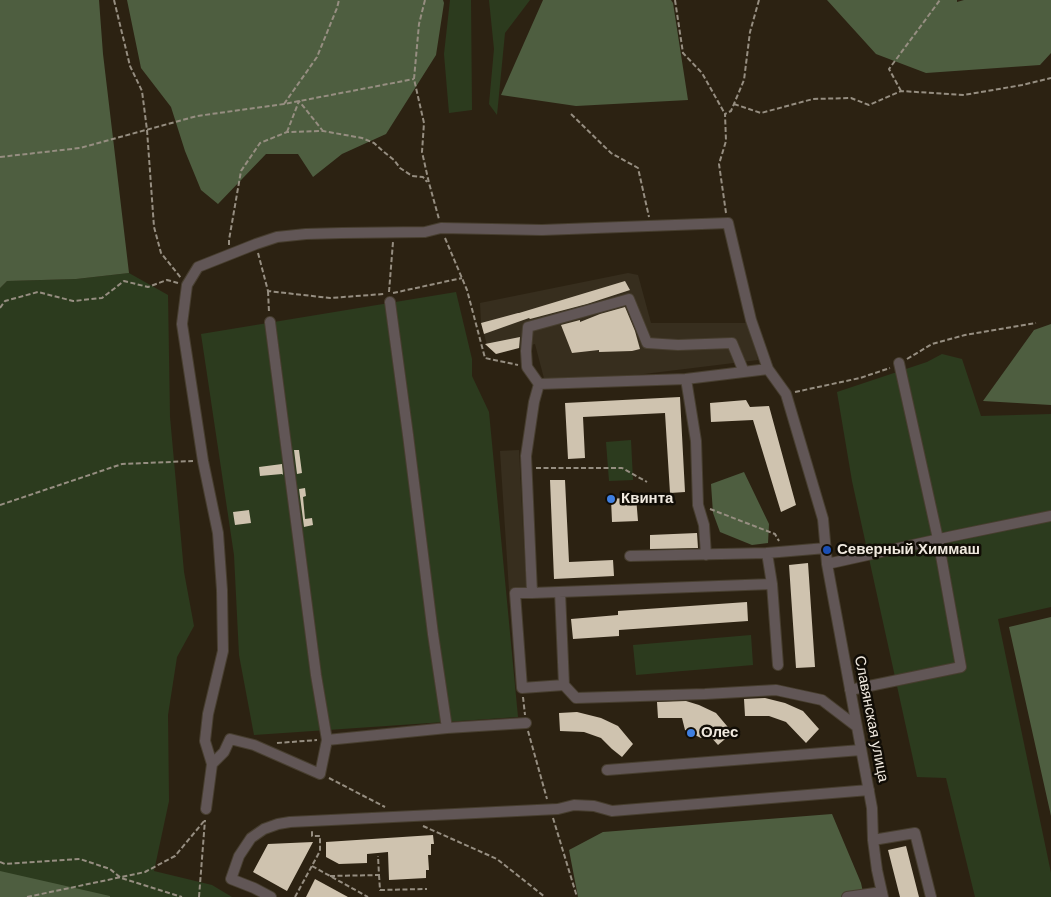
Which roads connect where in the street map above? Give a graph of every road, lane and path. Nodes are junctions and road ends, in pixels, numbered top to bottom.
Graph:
1 (114, 0) edge
2 (339, 0) edge
3 (424, 0) edge
4 (675, 0) edge
5 (758, 0) edge
6 (940, 0) edge
7 (1051, 78) edge
8 (414, 79) junction
9 (901, 91) junction
10 (299, 101) junction
11 (284, 104) junction
12 (734, 104) junction
13 (571, 114) dead end
14 (724, 114) junction
15 (147, 130) junction
16 (323, 131) junction
17 (287, 132) junction
18 (0, 157) edge
19 (429, 183) junction
20 (728, 223) junction
21 (651, 226) junction
22 (442, 228) junction
23 (394, 232) junction
24 (256, 244) junction
25 (229, 255) junction
26 (462, 278) junction
27 (187, 285) junction
28 (268, 291) junction
29 (389, 298) junction
30 (0, 308) edge
31 (270, 322) joint
32 (1036, 323) dead end
33 (899, 364) junction
34 (527, 366) junction
35 (768, 369) junction
36 (744, 372) junction
37 (686, 379) junction
38 (539, 384) junction
39 (786, 394) junction
40 (203, 461) junction
41 (526, 468) junction
42 (647, 482) dead end
43 (0, 505) edge
44 (698, 505) junction
45 (1051, 516) edge
46 (938, 539) junction
47 (826, 548) junction
48 (784, 551) junction
49 (767, 553) junction
50 (706, 554) junction
51 (630, 556) dead end
52 (827, 564) junction
53 (772, 584) junction
54 (560, 592) junction
55 (532, 593) junction
56 (778, 665) dead end
57 (564, 685) junction
58 (522, 688) junction
59 (850, 690) junction
60 (526, 723) joint
61 (856, 726) junction
62 (447, 728) junction
63 (326, 740) junction
64 (272, 744) dead end
65 (861, 750) junction
66 (212, 764) junction
67 (607, 770) dead end
68 (320, 774) junction
69 (869, 790) junction
70 (387, 808) dead end
71 (206, 815) junction
72 (311, 821) junction
73 (419, 824) dead end
74 (874, 840) junction
75 (378, 856) dead end
76 (0, 862) edge
77 (312, 866) junction
78 (379, 875) junction
79 (330, 876) junction
80 (121, 878) junction
81 (427, 889) dead end
82 (882, 894) edge
83 (27, 897) edge
84 (182, 897) edge
85 (199, 897) edge
86 (271, 897) edge
87 (295, 897) edge
88 (368, 897) edge
89 (545, 897) edge
90 (847, 897) edge
91 (931, 897) edge

1 - 15 path
2 - 11 path
3 - 8 path
4 - 14 path
5 - 12 path
6 - 9 path
7 - 9 path
8 - 10 path
8 - 19 path
9 - 12 path
10 - 11 path
10 - 16 path
10 - 17 path
11 - 15 path
12 - 14 path
13 - 21 path
14 - 20 path
15 - 18 path
15 - 27 path
16 - 17 path
16 - 19 path
17 - 25 path
19 - 22 path
20 - 21 street
20 - 35 street, Славянская улица
21 - 22 street
22 - 23 street
22 - 26 path
23 - 24 street
23 - 29 path
24 - 25 street
24 - 28 path
25 - 27 street
26 - 29 path
26 - 34 path
27 - 30 path
27 - 40 street
28 - 29 path
28 - 31 path
29 - 62 street
31 - 63 street
32 - 33 path
33 - 39 path
33 - 46 street
34 - 36 street
34 - 38 street
35 - 36 street
35 - 39 street, Славянская улица
36 - 37 street
37 - 38 street
37 - 44 street
38 - 41 street
39 - 47 street, Славянская улица
40 - 43 path
40 - 66 street
41 - 42 path
41 - 55 street
44 - 48 path
44 - 50 street
45 - 46 street
46 - 52 street
46 - 59 street
47 - 48 street
47 - 52 street, Славянская улица
48 - 49 street
49 - 50 street
49 - 53 street
50 - 51 street
52 - 59 street, Славянская улица
53 - 54 street
53 - 56 street
54 - 55 street
54 - 57 street
55 - 58 street
57 - 58 street
57 - 61 street
58 - 60 path
59 - 61 street, Славянская улица
60 - 62 street
61 - 65 street, Славянская улица
62 - 63 street
63 - 64 path
63 - 68 street
65 - 67 street
65 - 69 street, Славянская улица
66 - 68 street
66 - 71 street
68 - 70 path
69 - 72 street
69 - 74 street, Славянская улица
71 - 80 path
71 - 85 path
72 - 77 path
72 - 86 street
73 - 89 path
74 - 82 street, Славянская улица
74 - 91 street
75 - 78 path
76 - 80 path
77 - 79 path
77 - 87 path
78 - 79 path
78 - 81 path
79 - 88 path
80 - 83 path
80 - 84 path
82 - 90 street

